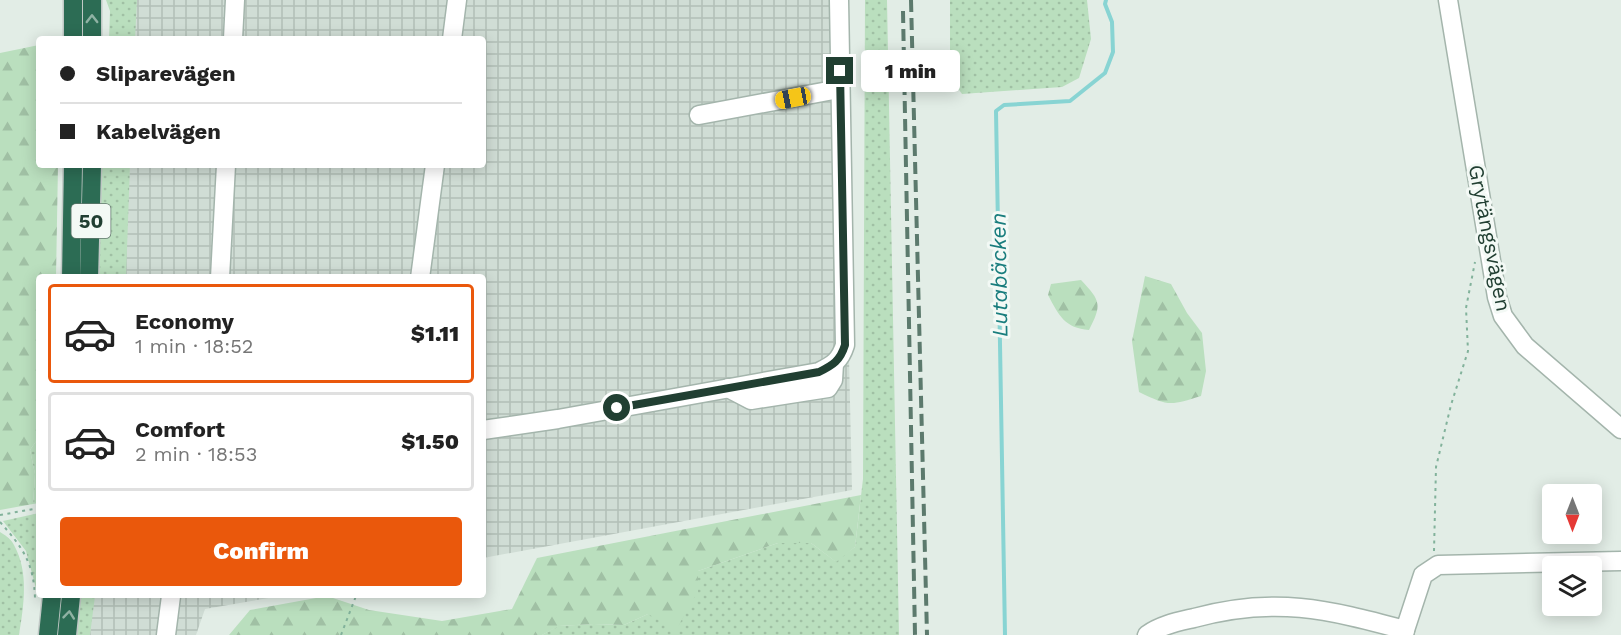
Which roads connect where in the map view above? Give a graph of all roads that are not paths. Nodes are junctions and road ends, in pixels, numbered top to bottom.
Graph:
1 (73, 0) edge
2 (92, 0) edge
3 (235, 0) edge
4 (457, 0) edge
5 (838, 0) edge
6 (1448, 0) edge
7 (73, 36) edge
8 (92, 36) edge
9 (233, 36) edge
10 (452, 36) edge
11 (839, 97) junction
12 (699, 116) dead end
13 (73, 168) edge
14 (92, 168) edge
15 (226, 168) edge
16 (435, 168) edge
17 (71, 274) edge
18 (89, 274) edge
19 (220, 274) edge
20 (421, 274) edge
21 (486, 429) edge
22 (1621, 429) edge
23 (1621, 561) edge
24 (52, 598) edge
25 (71, 598) edge
26 (171, 598) edge
27 (1404, 633) edge
28 (48, 635) edge
29 (67, 635) edge
30 (166, 635) edge
31 (1147, 635) edge

1 - 7 highway
8 -> 2 highway
3 - 9 street
4 - 10 street
5 - 11 street
6 - 22 street, Grytängsvägen
11 - 12 street
11 - 21 street
13 - 17 highway, 50
14 - 18 highway, 50
15 - 19 street
16 - 20 street
23 - 27 street
24 - 28 highway
29 -> 25 highway
26 - 30 street
27 - 31 street

